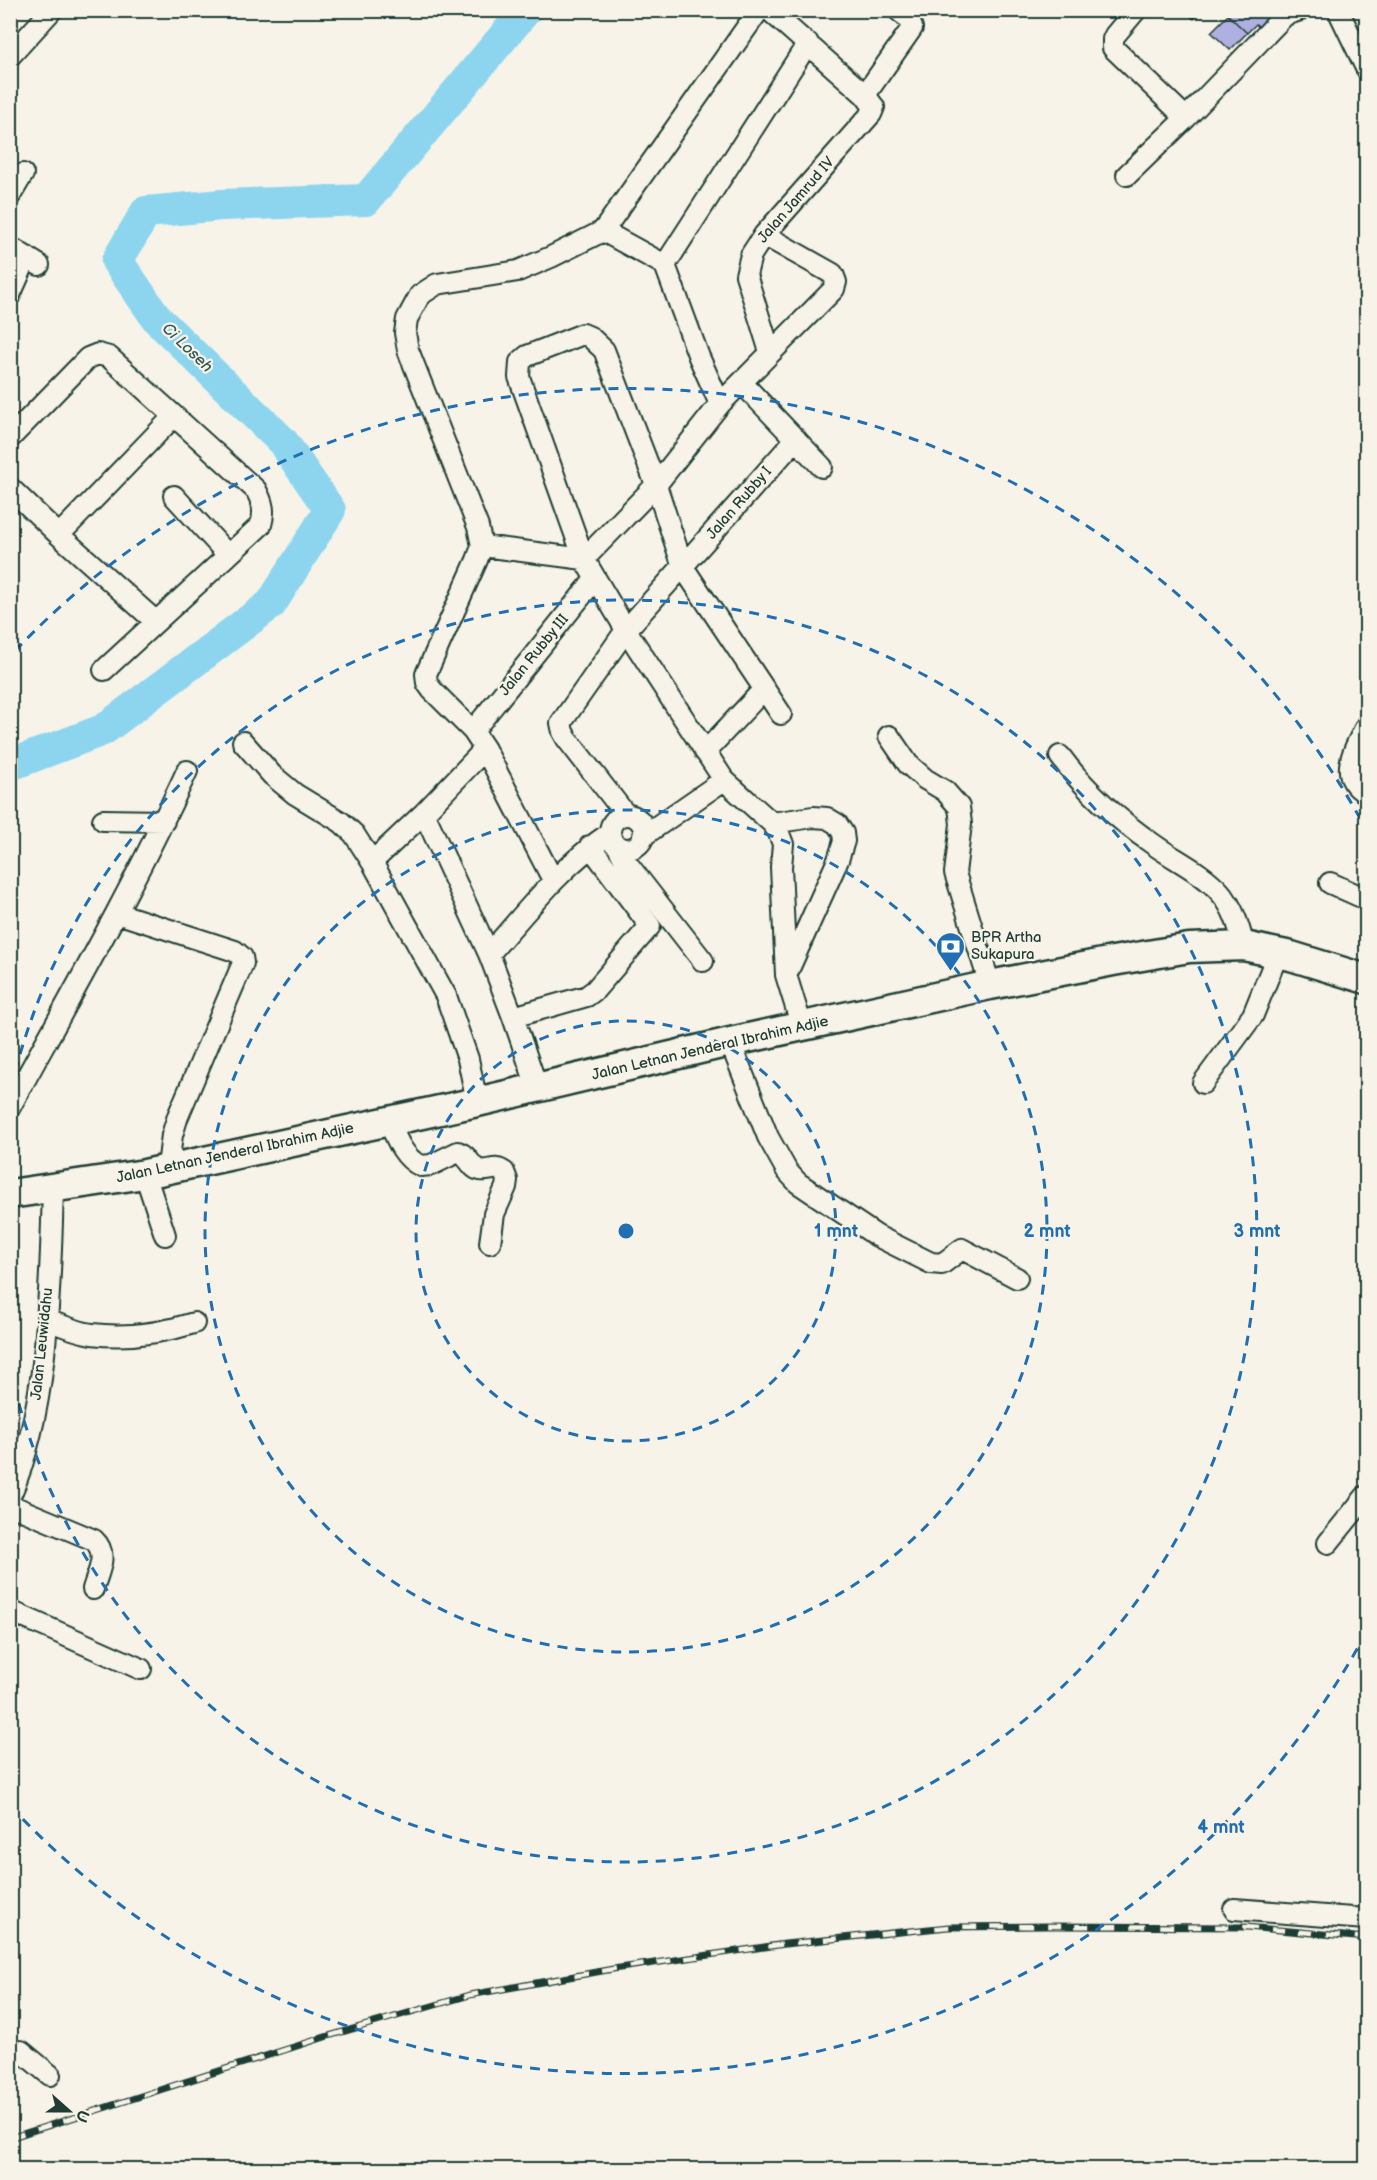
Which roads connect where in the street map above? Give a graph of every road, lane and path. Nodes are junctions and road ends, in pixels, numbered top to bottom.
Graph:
1 (52, 10) edge
2 (759, 10) edge
3 (769, 10) edge
4 (898, 10) edge
5 (1136, 10) edge
6 (1300, 10) edge
7 (1338, 10) edge
8 (808, 43) junction
9 (10, 56) edge
10 (1366, 68) edge
11 (865, 95) junction
12 (1186, 118) junction
13 (23, 174) dead end
14 (1127, 175) dead end
15 (10, 196) edge
16 (603, 231) junction
17 (764, 235) junction
18 (10, 247) edge
19 (665, 265) junction
20 (10, 295) edge
21 (770, 352) junction
22 (742, 383) junction
23 (720, 404) junction
24 (174, 416) junction
25 (10, 438) edge
26 (796, 439) junction
27 (822, 467) dead end
28 (656, 485) junction
29 (10, 488) edge
30 (174, 496) dead end
31 (59, 535) junction
32 (482, 546) junction
33 (228, 555) junction
34 (584, 559) junction
35 (683, 567) junction
36 (596, 579) junction
37 (155, 621) junction
38 (626, 630) junction
39 (104, 670) dead end
40 (764, 689) junction
41 (781, 714) dead end
42 (1366, 726) edge
43 (473, 731) junction
44 (889, 736) dead end
45 (243, 742) dead end
46 (485, 748) junction
47 (705, 752) junction
48 (1060, 756) dead end
49 (187, 771) dead end
50 (724, 780) junction
51 (1366, 793) edge
52 (424, 813) junction
53 (626, 815) junction
54 (103, 820) dead end
55 (164, 822) junction
56 (772, 823) junction
57 (643, 836) junction
58 (614, 840) junction
59 (590, 846) junction
60 (372, 862) junction
61 (553, 880) junction
62 (1330, 883) dead end
63 (1366, 899) edge
64 (664, 909) junction
65 (117, 913) junction
66 (650, 926) junction
67 (1244, 946) junction
68 (1278, 953) junction
69 (489, 954) junction
70 (703, 961) dead end
71 (786, 975) junction
72 (1366, 979) edge
73 (990, 986) junction
74 (513, 1017) junction
75 (802, 1027) junction
76 (730, 1042) junction
77 (1203, 1083) dead end
78 (537, 1087) junction
79 (477, 1102) junction
80 (10, 1107) edge
81 (389, 1121) junction
82 (157, 1171) junction
83 (53, 1189) junction
84 (10, 1194) edge
85 (165, 1234) dead end
86 (490, 1243) dead end
87 (1017, 1278) dead end
88 (47, 1320) junction
89 (194, 1323) dead end
90 (10, 1496) edge
91 (1366, 1496) edge
92 (10, 1505) edge
93 (1328, 1543) dead end
94 (93, 1589) dead end
95 (10, 1611) edge
96 (141, 1669) dead end
97 (1234, 1909) dead end
98 (1366, 1919) edge
99 (14, 2050) edge
100 (50, 2075) dead end

1 - 9 street
2 - 16 street
3 - 8 street
4 - 11 street
5 - 12 street
6 - 12 street
7 - 10 street
8 - 11 street
8 - 19 street
11 - 17 street, Jalan Jamrud IV
12 - 14 street
13 - 15 street
16 - 19 street
16 - 32 street
17 - 21 street, Jalan Jamrud IV
17 - 21 street
18 - 20 street
19 - 23 street
21 - 22 street
22 - 23 street
22 - 26 street
23 - 28 street
24 - 25 street
24 - 31 street
24 - 33 street
26 - 27 street
26 - 35 street, Jalan Rubby I
28 - 34 street
28 - 34 street
28 - 35 street
29 - 31 street
30 - 33 street
31 - 37 street
32 - 34 street
32 - 43 street
33 - 37 street
34 - 36 street
35 - 38 street, Jalan Rubby I
35 - 40 street
36 - 38 street
36 - 43 street, Jalan Rubby III
37 - 39 street
38 - 47 street
38 - 53 street, Jalan Rubby I
40 - 41 street
40 - 47 street
42 - 51 street
43 - 46 street
44 - 73 street
45 - 60 street
46 - 52 street
46 - 61 street
47 - 50 street
48 - 67 street
49 - 55 street
50 - 56 street
50 - 57 street
52 - 60 street
52 - 69 street
53 - 57 street
53 - 58 street
54 - 55 street
55 - 65 street
56 - 71 street
56 - 71 street
57 - 58 street
58 - 59 street
58 - 64 street
59 - 61 street
59 - 66 street
60 - 79 street
61 - 69 street
62 - 63 street
64 - 66 street
64 - 70 street
65 - 80 street
65 - 82 street
66 - 74 street
67 - 68 highway, Jalan Letnan Jenderal Ibrahim Adjie
67 - 73 highway, Jalan Letnan Jenderal Ibrahim Adjie
68 - 72 highway, Jalan Letnan Jenderal Ibrahim Adjie
68 - 77 street
69 - 74 street
71 - 75 street
73 - 75 highway, Jalan Letnan Jenderal Ibrahim Adjie
74 - 78 street
75 - 76 highway, Jalan Letnan Jenderal Ibrahim Adjie
76 - 78 highway, Jalan Letnan Jenderal Ibrahim Adjie
76 - 87 street
78 - 79 highway, Jalan Letnan Jenderal Ibrahim Adjie
79 - 81 highway, Jalan Letnan Jenderal Ibrahim Adjie
81 - 82 highway, Jalan Letnan Jenderal Ibrahim Adjie
81 - 86 street
82 - 83 highway, Jalan Letnan Jenderal Ibrahim Adjie
82 - 85 street
83 - 84 highway, Jalan Letnan Jenderal Ibrahim Adjie
83 - 88 street, Jalan Leuwidahu
88 - 89 street
88 - 90 street, Jalan Leuwidahu
91 - 93 street
92 - 94 street
95 - 96 street
97 - 98 street
99 - 100 street

